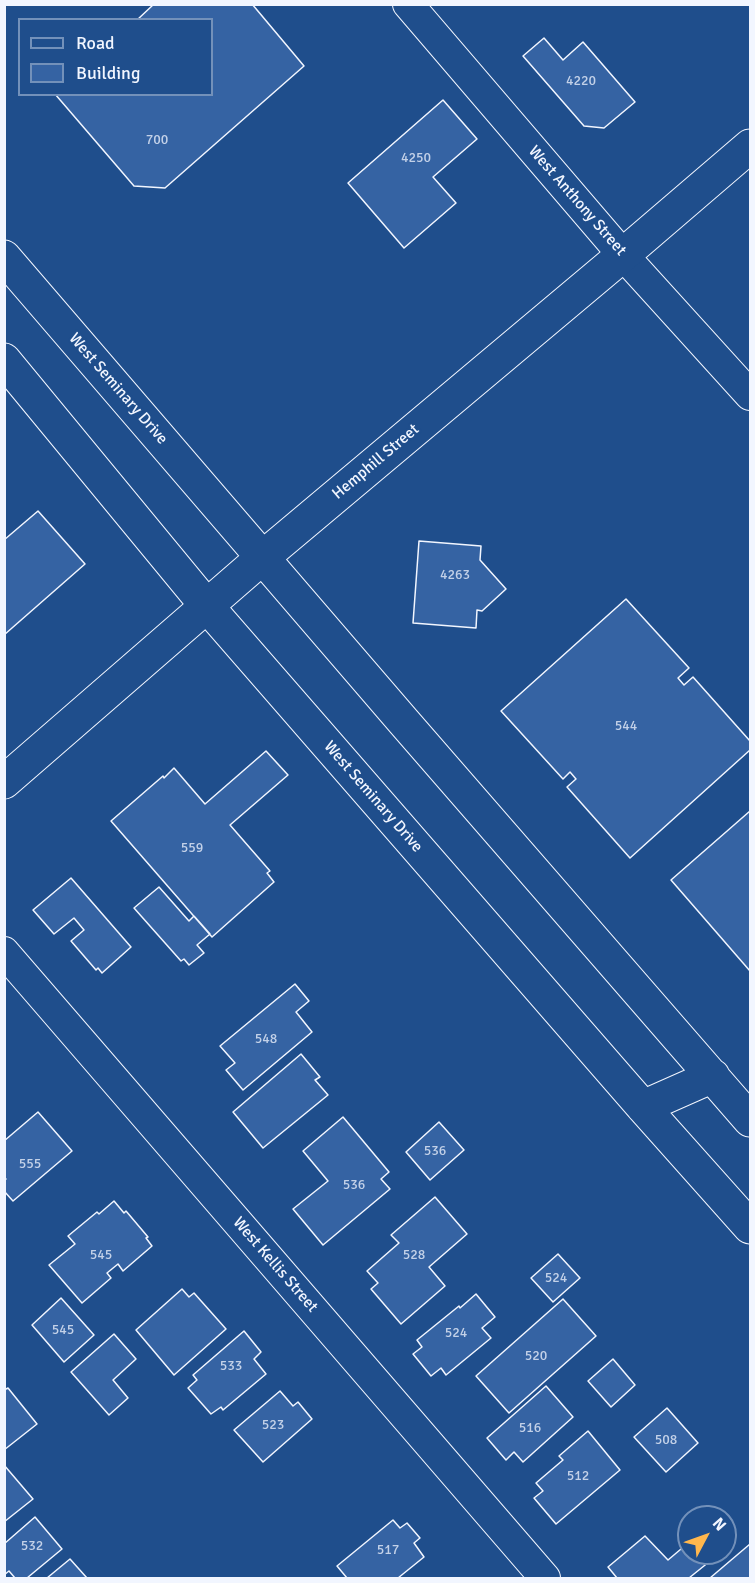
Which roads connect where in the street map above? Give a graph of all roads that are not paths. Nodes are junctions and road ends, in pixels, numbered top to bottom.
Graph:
1 (408, 4) edge
2 (750, 146) edge
3 (623, 255) junction
4 (4, 257) edge
5 (4, 360) edge
6 (750, 395) edge
7 (262, 558) junction
8 (206, 605) junction
9 (4, 782) edge
10 (4, 952) edge
11 (712, 1076) junction
12 (643, 1107) junction
13 (750, 1120) edge
14 (750, 1227) edge
15 (545, 1578) edge

1 - 3 street, West Anthony Street
2 - 3 main road, Hemphill Street
3 - 6 street, West Anthony Street
3 - 7 main road, Hemphill Street
4 - 7 main road, West Seminary Drive
5 - 8 main road, West Seminary Drive
7 - 8 main road, Hemphill Street
7 - 11 main road, West Seminary Drive
8 - 9 main road, Hemphill Street
8 - 12 main road, West Seminary Drive
10 - 15 street, West Kellis Street
11 - 12 main road
11 - 13 main road, West Seminary Drive
12 - 14 main road, West Seminary Drive

